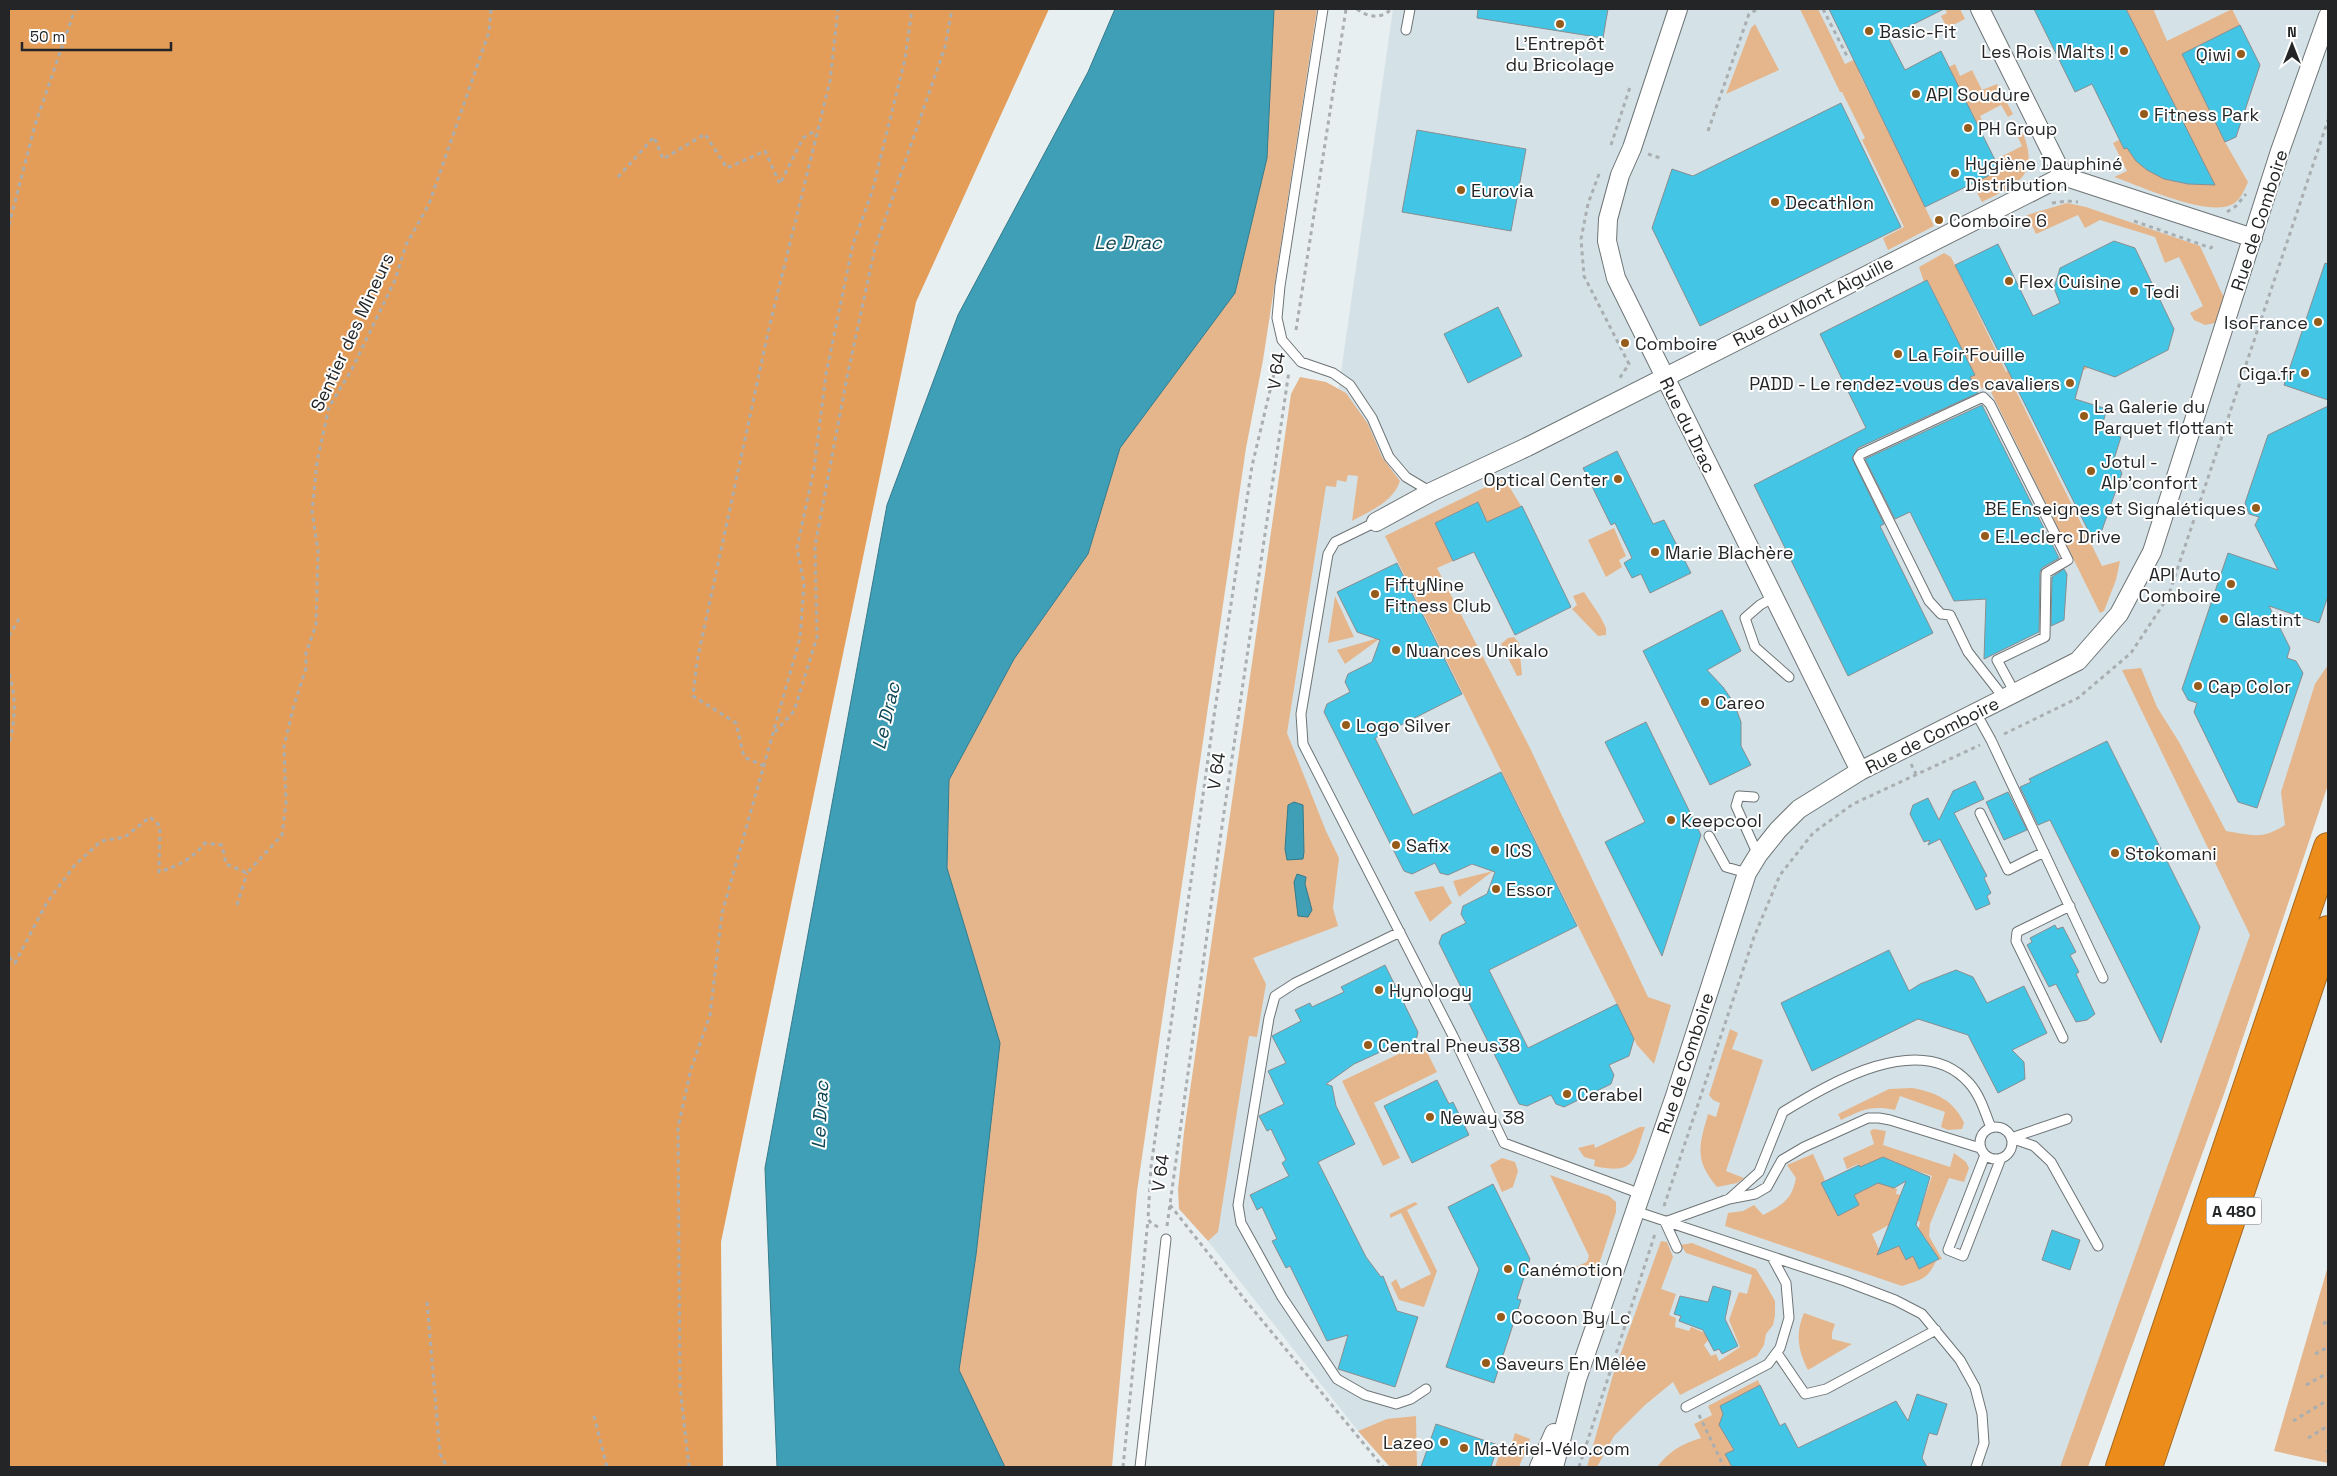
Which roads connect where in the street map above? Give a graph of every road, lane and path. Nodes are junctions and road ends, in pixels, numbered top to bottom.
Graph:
1 (75, 9) edge
2 (491, 9) edge
3 (838, 9) edge
4 (912, 9) edge
5 (952, 9) edge
6 (1323, 9) edge
7 (1346, 9) edge
8 (1357, 9) edge
9 (1391, 9) edge
10 (1410, 9) edge
11 (1678, 9) edge
12 (1750, 9) edge
13 (1758, 9) edge
14 (1823, 9) edge
15 (1980, 9) edge
16 (1749, 14) junction
17 (2328, 16) edge
18 (1406, 30) dead end
19 (1848, 58) dead end
20 (2328, 120) edge
21 (817, 130) junction
22 (1708, 132) dead end
23 (1648, 146) dead end
24 (1644, 153) dead end
25 (2062, 176) junction
26 (618, 177) dead end
27 (9, 225) edge
28 (2253, 238) junction
29 (1282, 340) junction
30 (1292, 354) junction
31 (1632, 359) dead end
32 (1629, 364) dead end
33 (1664, 376) junction
34 (1431, 492) junction
35 (1376, 522) joint
36 (1774, 597) junction
37 (20, 619) dead end
38 (9, 636) edge
39 (9, 674) edge
40 (1789, 677) dead end
41 (2009, 696) junction
42 (1976, 712) junction
43 (774, 733) junction
44 (1992, 740) junction
45 (9, 745) edge
46 (764, 766) junction
47 (1860, 771) junction
48 (1754, 797) dead end
49 (1980, 813) dead end
50 (1709, 836) dead end
51 (2328, 847) edge
52 (2044, 852) junction
53 (1758, 855) junction
54 (247, 873) junction
55 (1747, 874) junction
56 (237, 905) dead end
57 (2070, 906) junction
58 (2328, 930) edge
59 (1400, 932) junction
60 (9, 957) edge
61 (2103, 978) dead end
62 (2062, 1038) dead end
63 (2067, 1119) dead end
64 (1991, 1128) junction
65 (2011, 1138) junction
66 (1982, 1151) junction
67 (2001, 1158) junction
68 (1641, 1194) junction
69 (1728, 1199) junction
70 (1170, 1204) junction
71 (1635, 1211) junction
72 (1148, 1219) junction
73 (1662, 1221) junction
74 (1166, 1239) dead end
75 (2098, 1246) dead end
76 (1677, 1248) dead end
77 (1773, 1259) junction
78 (427, 1302) dead end
79 (2328, 1321) edge
80 (2323, 1324) dead end
81 (1936, 1330) junction
82 (2328, 1347) edge
83 (1777, 1353) junction
84 (2315, 1354) dead end
85 (2328, 1373) edge
86 (1576, 1380) junction
87 (2306, 1385) dead end
88 (1426, 1389) dead end
89 (2328, 1400) edge
90 (1690, 1405) joint
91 (594, 1416) dead end
92 (2293, 1421) dead end
93 (2328, 1426) edge
94 (2308, 1438) dead end
95 (447, 1467) edge
96 (607, 1467) edge
97 (689, 1467) edge
98 (1123, 1467) edge
99 (1140, 1467) edge
100 (1383, 1467) edge
101 (1539, 1467) edge
102 (1554, 1467) edge
103 (1579, 1467) edge
104 (1724, 1467) edge
105 (1976, 1467) edge
106 (2120, 1467) edge
107 (2148, 1467) edge

1 - 27 path
2 - 54 path, Sentier des Mineurs
3 - 21 path
4 - 43 path
5 - 43 path
6 - 29 lane
7 - 30 path, V 64
8 - 9 path
10 - 18 lane
11 - 33 street, Rue du Drac
12 - 16 path
13 - 16 path
14 - 19 path
15 - 25 street
16 - 22 path
17 - 28 street, Rue de Comboire
20 - 44 path
21 - 26 path
21 - 46 path
23 - 24 path
25 - 28 street
25 - 33 street, Rue du Mont Aiguille
28 - 41 street, Rue de Comboire
29 - 30 lane
29 - 72 path
30 - 34 lane
30 - 70 path, V 64
31 - 32 path
33 - 34 street, Rue du Mont Aiguille
33 - 36 street, Rue du Drac
34 - 35 street, Rue du Mont Aiguille
35 - 59 lane
36 - 40 lane
36 - 47 street, Rue du Drac
37 - 38 path
39 - 45 path
41 - 41 lane
41 - 42 street, Rue de Comboire
42 - 44 lane
42 - 47 street, Rue de Comboire
43 - 46 path
44 - 52 lane
44 - 73 path
46 - 97 path
47 - 53 street, Rue de Comboire
48 - 53 lane
49 - 52 lane
50 - 55 lane
51 - 106 highway, A 480
52 - 57 lane
53 - 55 street, Rue de Comboire
54 - 56 path
54 - 60 path
55 - 68 street, Rue de Comboire
57 - 61 lane
57 - 62 lane
58 - 107 highway, A 480
59 - 68 lane
59 - 88 lane
63 - 65 lane
64 - 65 lane
64 - 66 lane
64 - 69 lane
65 - 67 lane
65 - 75 lane
66 - 67 lane
66 - 67 lane
66 - 69 lane
68 - 71 street, Rue de Comboire
69 - 73 lane
70 - 72 path
70 - 100 path, V 64
71 - 73 lane
71 - 86 street, Rue de Comboire
72 - 98 path
73 - 76 lane
73 - 77 lane
73 - 103 path
74 - 99 lane
77 - 81 lane
77 - 83 lane
78 - 95 path
79 - 80 path
81 - 83 lane
81 - 105 lane
82 - 84 path
83 - 90 lane
85 - 87 path
86 - 101 street
86 - 102 street, Rue de Comboire
89 - 92 path
90 - 104 path
91 - 96 path
93 - 94 path

